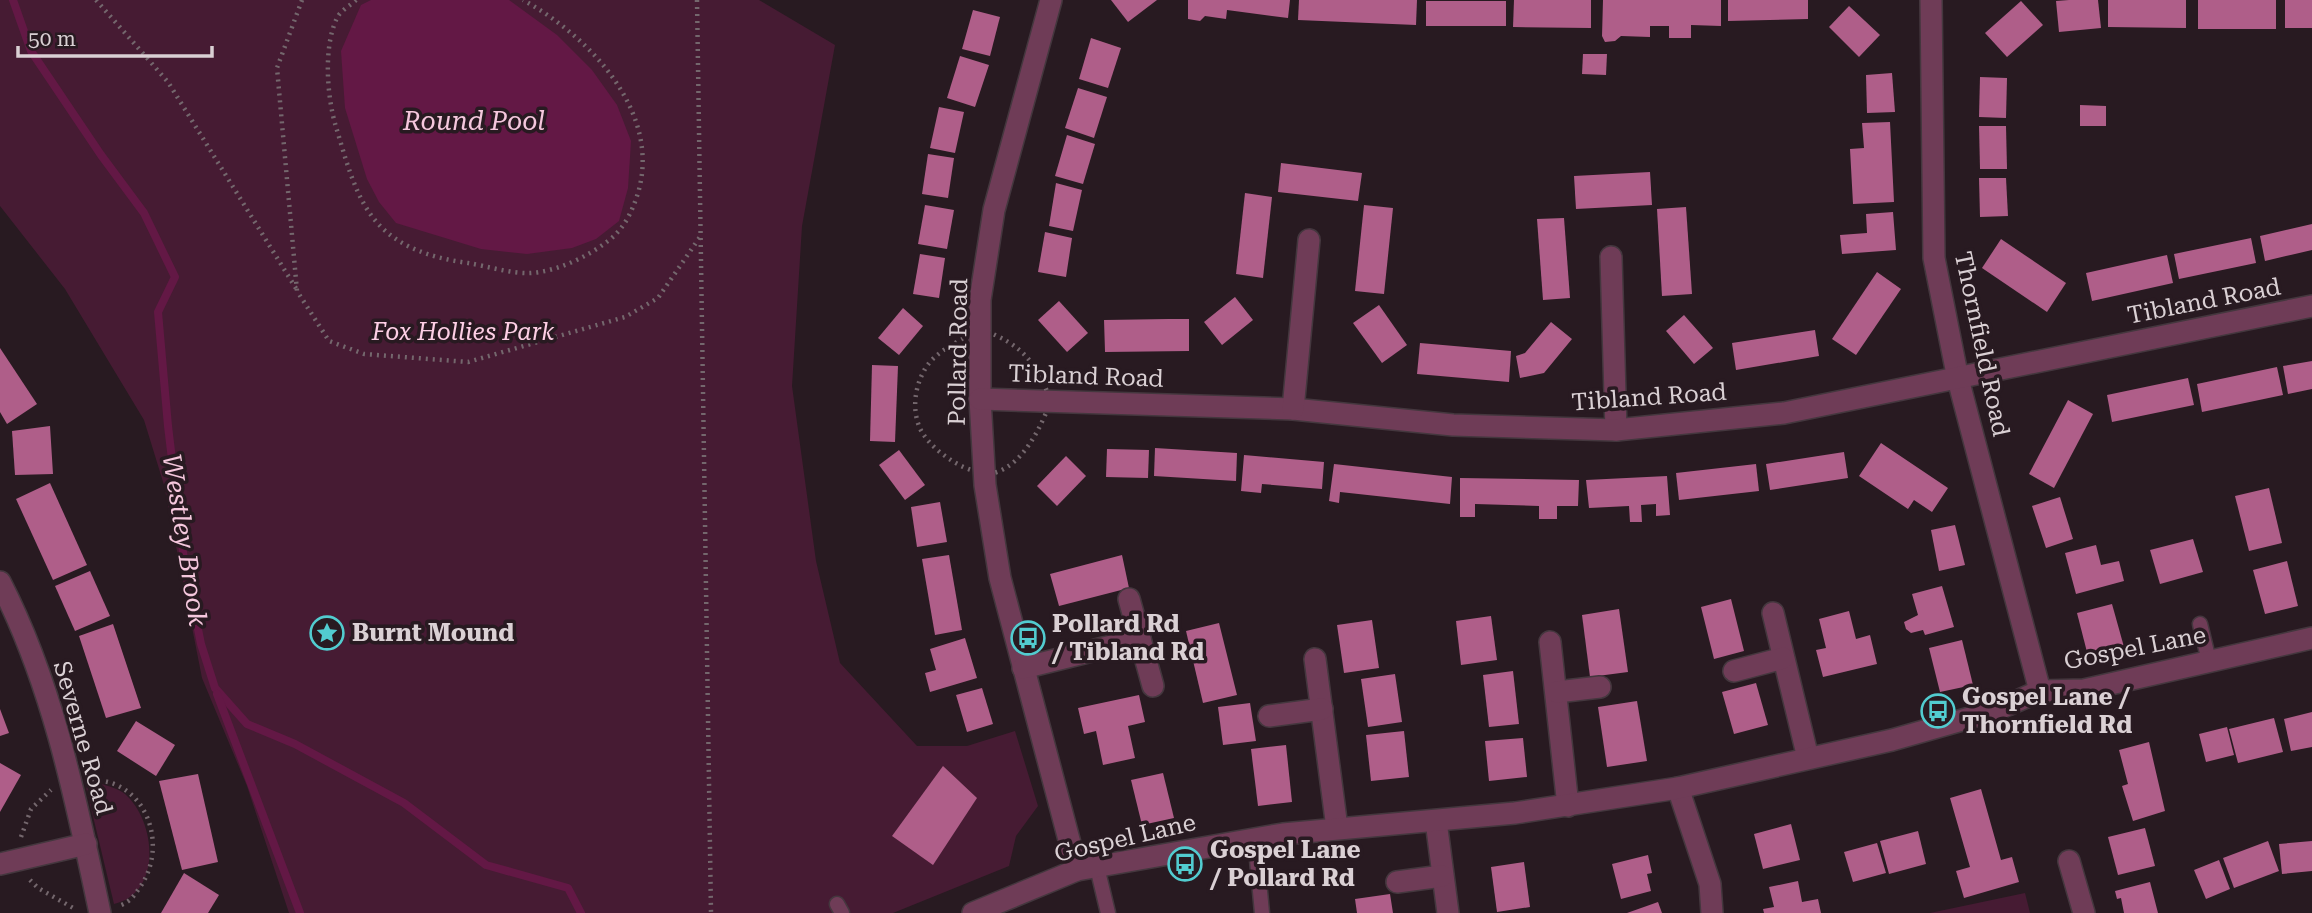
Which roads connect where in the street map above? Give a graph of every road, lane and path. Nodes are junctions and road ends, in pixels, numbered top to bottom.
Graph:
1 (96, 0) edge
2 (302, 0) edge
3 (356, 0) edge
4 (523, 0) edge
5 (696, 0) edge
6 (1051, 0) edge
7 (1931, 0) edge
8 (702, 234) junction
9 (1309, 240) dead end
10 (1611, 257) dead end
11 (297, 291) junction
12 (2312, 306) edge
13 (1958, 379) junction
14 (980, 399) junction
15 (1293, 409) junction
16 (1616, 430) junction
17 (0, 582) edge
18 (1129, 599) dead end
19 (1773, 613) dead end
20 (2200, 624) dead end
21 (2312, 638) edge
22 (1140, 639) junction
23 (1550, 642) dead end
24 (1783, 658) junction
25 (1315, 659) dead end
26 (2209, 661) junction
27 (1023, 668) junction
28 (1734, 671) dead end
29 (1153, 686) dead end
30 (1600, 687) dead end
31 (2040, 691) junction
32 (1557, 692) junction
33 (1322, 709) junction
34 (1269, 716) dead end
35 (1808, 758) junction
36 (72, 780) junction
37 (1678, 788) junction
38 (1568, 806) junction
39 (1436, 821) junction
40 (1337, 828) junction
41 (1255, 838) junction
42 (86, 844) junction
43 (2070, 861) dead end
44 (0, 864) edge
45 (1087, 869) junction
46 (1442, 876) junction
47 (1397, 881) dead end
48 (107, 911) edge
49 (711, 913) edge
50 (973, 913) edge
51 (1108, 913) edge
52 (1262, 913) edge
53 (1447, 913) edge
54 (1712, 913) edge
55 (2084, 913) edge

1 - 11 path
2 - 11 path
3 - 4 path
5 - 8 path
6 - 14 street, Pollard Road
7 - 13 street, Thornfield Road
8 - 11 path
8 - 49 path
9 - 15 street
10 - 16 street
12 - 13 street, Tibland Road
13 - 16 street, Tibland Road
13 - 31 street, Thornfield Road
14 - 15 street, Tibland Road
14 - 27 street, Pollard Road
15 - 16 street, Tibland Road
17 - 36 street, Severne Road
18 - 22 street
19 - 24 street
20 - 26 lane
21 - 26 street, Gospel Lane
22 - 27 street
22 - 29 street
23 - 32 street
24 - 28 street
24 - 35 street
25 - 33 street
26 - 31 street, Gospel Lane
27 - 45 street, Pollard Road
30 - 32 street
31 - 35 street, Gospel Lane
32 - 38 street
33 - 34 street
33 - 40 street
35 - 37 street, Gospel Lane
36 - 42 street, Severne Road
36 - 48 path
37 - 38 street, Gospel Lane
37 - 54 street
38 - 39 street, Gospel Lane
39 - 40 street, Gospel Lane
39 - 46 street
40 - 41 street, Gospel Lane
41 - 45 street, Gospel Lane
41 - 52 lane
42 - 44 street
42 - 48 street, Severne Road
43 - 55 street
45 - 50 street, Gospel Lane
45 - 51 lane
46 - 47 street
46 - 53 street

